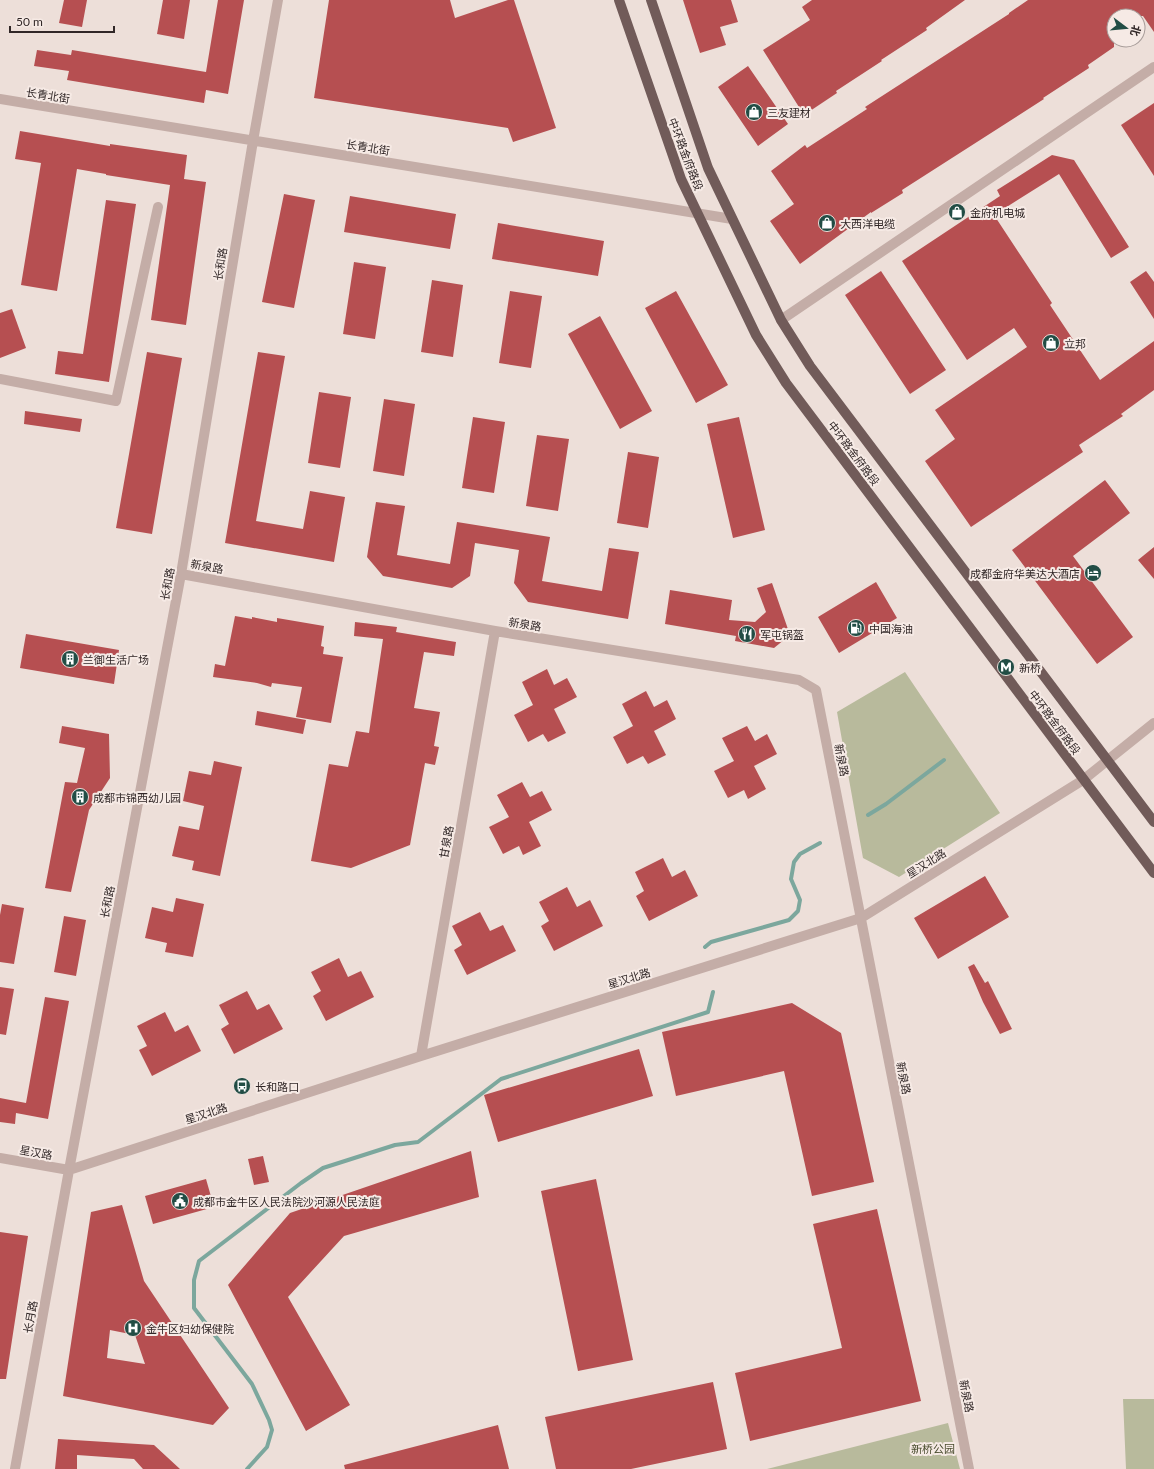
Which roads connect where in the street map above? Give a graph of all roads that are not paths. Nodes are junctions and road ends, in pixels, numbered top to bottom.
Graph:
1 (278, 0) edge
2 (619, 0) edge
3 (650, 0) edge
4 (1154, 67) edge
5 (0, 99) edge
6 (253, 141) junction
7 (158, 207) dead end
8 (697, 213) junction
9 (732, 219) junction
10 (781, 320) junction
11 (0, 379) edge
12 (181, 574) junction
13 (494, 631) junction
14 (1154, 723) edge
15 (1108, 760) junction
16 (1083, 780) junction
17 (1154, 822) edge
18 (1154, 873) edge
19 (861, 918) junction
20 (421, 1056) junction
21 (0, 1158) edge
22 (69, 1170) junction
23 (15, 1469) edge
24 (969, 1469) edge

1 - 6 street, 长和路
2 - 8 main road, 中环路金府路段
3 - 9 main road, 中环路金府路段
4 - 10 street
5 - 6 street, 长青北街
6 - 8 street, 长青北街
6 - 12 street, 长和路
7 - 11 street
8 - 9 street, 长青北街
8 - 16 main road, 中环路金府路段
9 - 10 main road, 中环路金府路段
10 - 15 main road, 中环路金府路段
12 - 13 street, 新泉路
12 - 22 street, 长和路
13 - 19 street, 新泉路
13 - 20 street, 甘泉路
14 - 15 street, 星汉北路
15 - 16 street, 星汉北路
15 - 17 main road, 中环路金府路段
16 - 18 main road, 中环路金府路段
16 - 19 street, 星汉北路
19 - 20 street, 星汉北路
19 - 24 street, 新泉路
20 - 22 street, 星汉北路
21 - 22 street, 星汉路
22 - 23 street, 长月路

